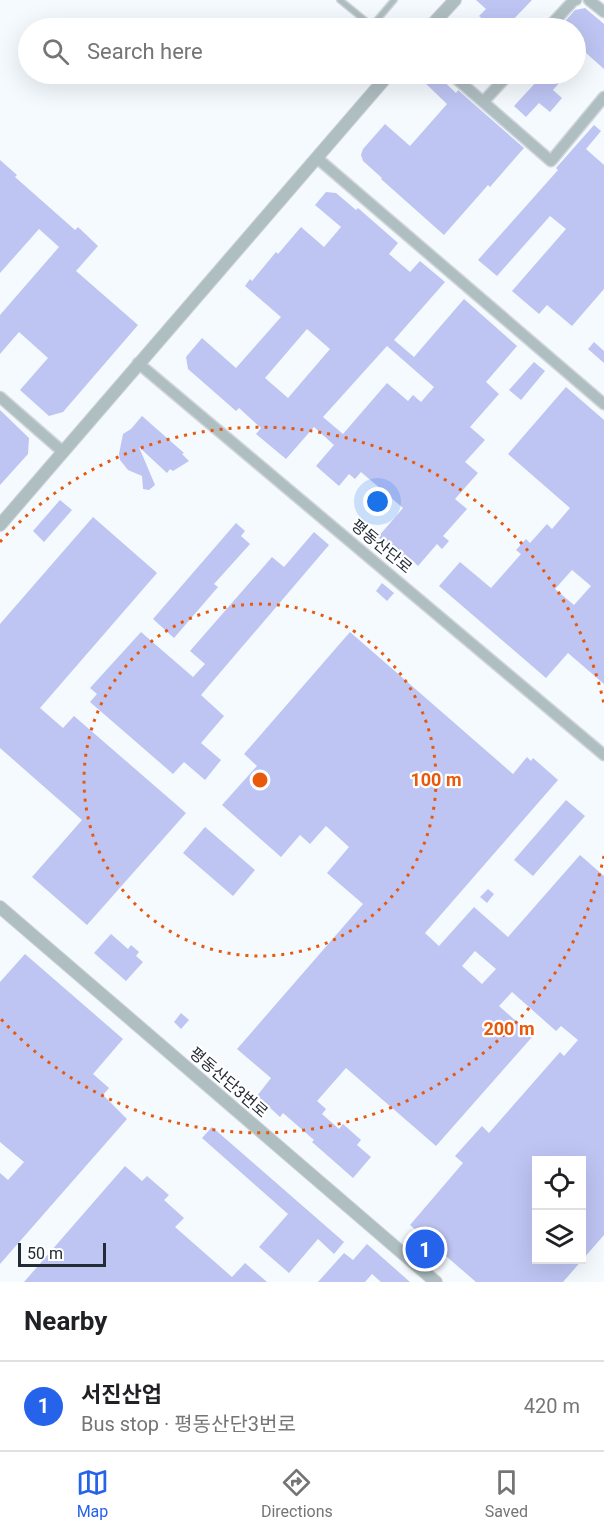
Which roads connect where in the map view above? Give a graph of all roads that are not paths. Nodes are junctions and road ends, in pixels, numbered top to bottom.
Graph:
1 (340, 0) edge
2 (454, 0) edge
3 (576, 0) edge
4 (589, 0) edge
5 (391, 1) edge
6 (604, 12) edge
7 (362, 18) edge
8 (378, 18) edge
9 (438, 18) edge
10 (557, 18) edge
11 (380, 84) edge
12 (463, 84) edge
13 (499, 84) edge
14 (604, 97) edge
15 (484, 101) junction
16 (317, 158) junction
17 (138, 363) junction
18 (0, 397) edge
19 (604, 404) edge
20 (62, 451) junction
21 (0, 525) edge
22 (604, 754) edge
23 (0, 907) edge
24 (436, 1282) edge

1 - 7 lane
2 - 9 street
3 - 10 street
4 - 6 street
5 - 8 lane
11 - 16 street
12 - 15 street
13 - 15 street
14 - 15 street
16 - 17 street
16 - 19 street
17 - 20 street
17 - 22 street, 평동산단로
18 - 20 street
20 - 21 street
23 - 24 street, 평동산단3번로

